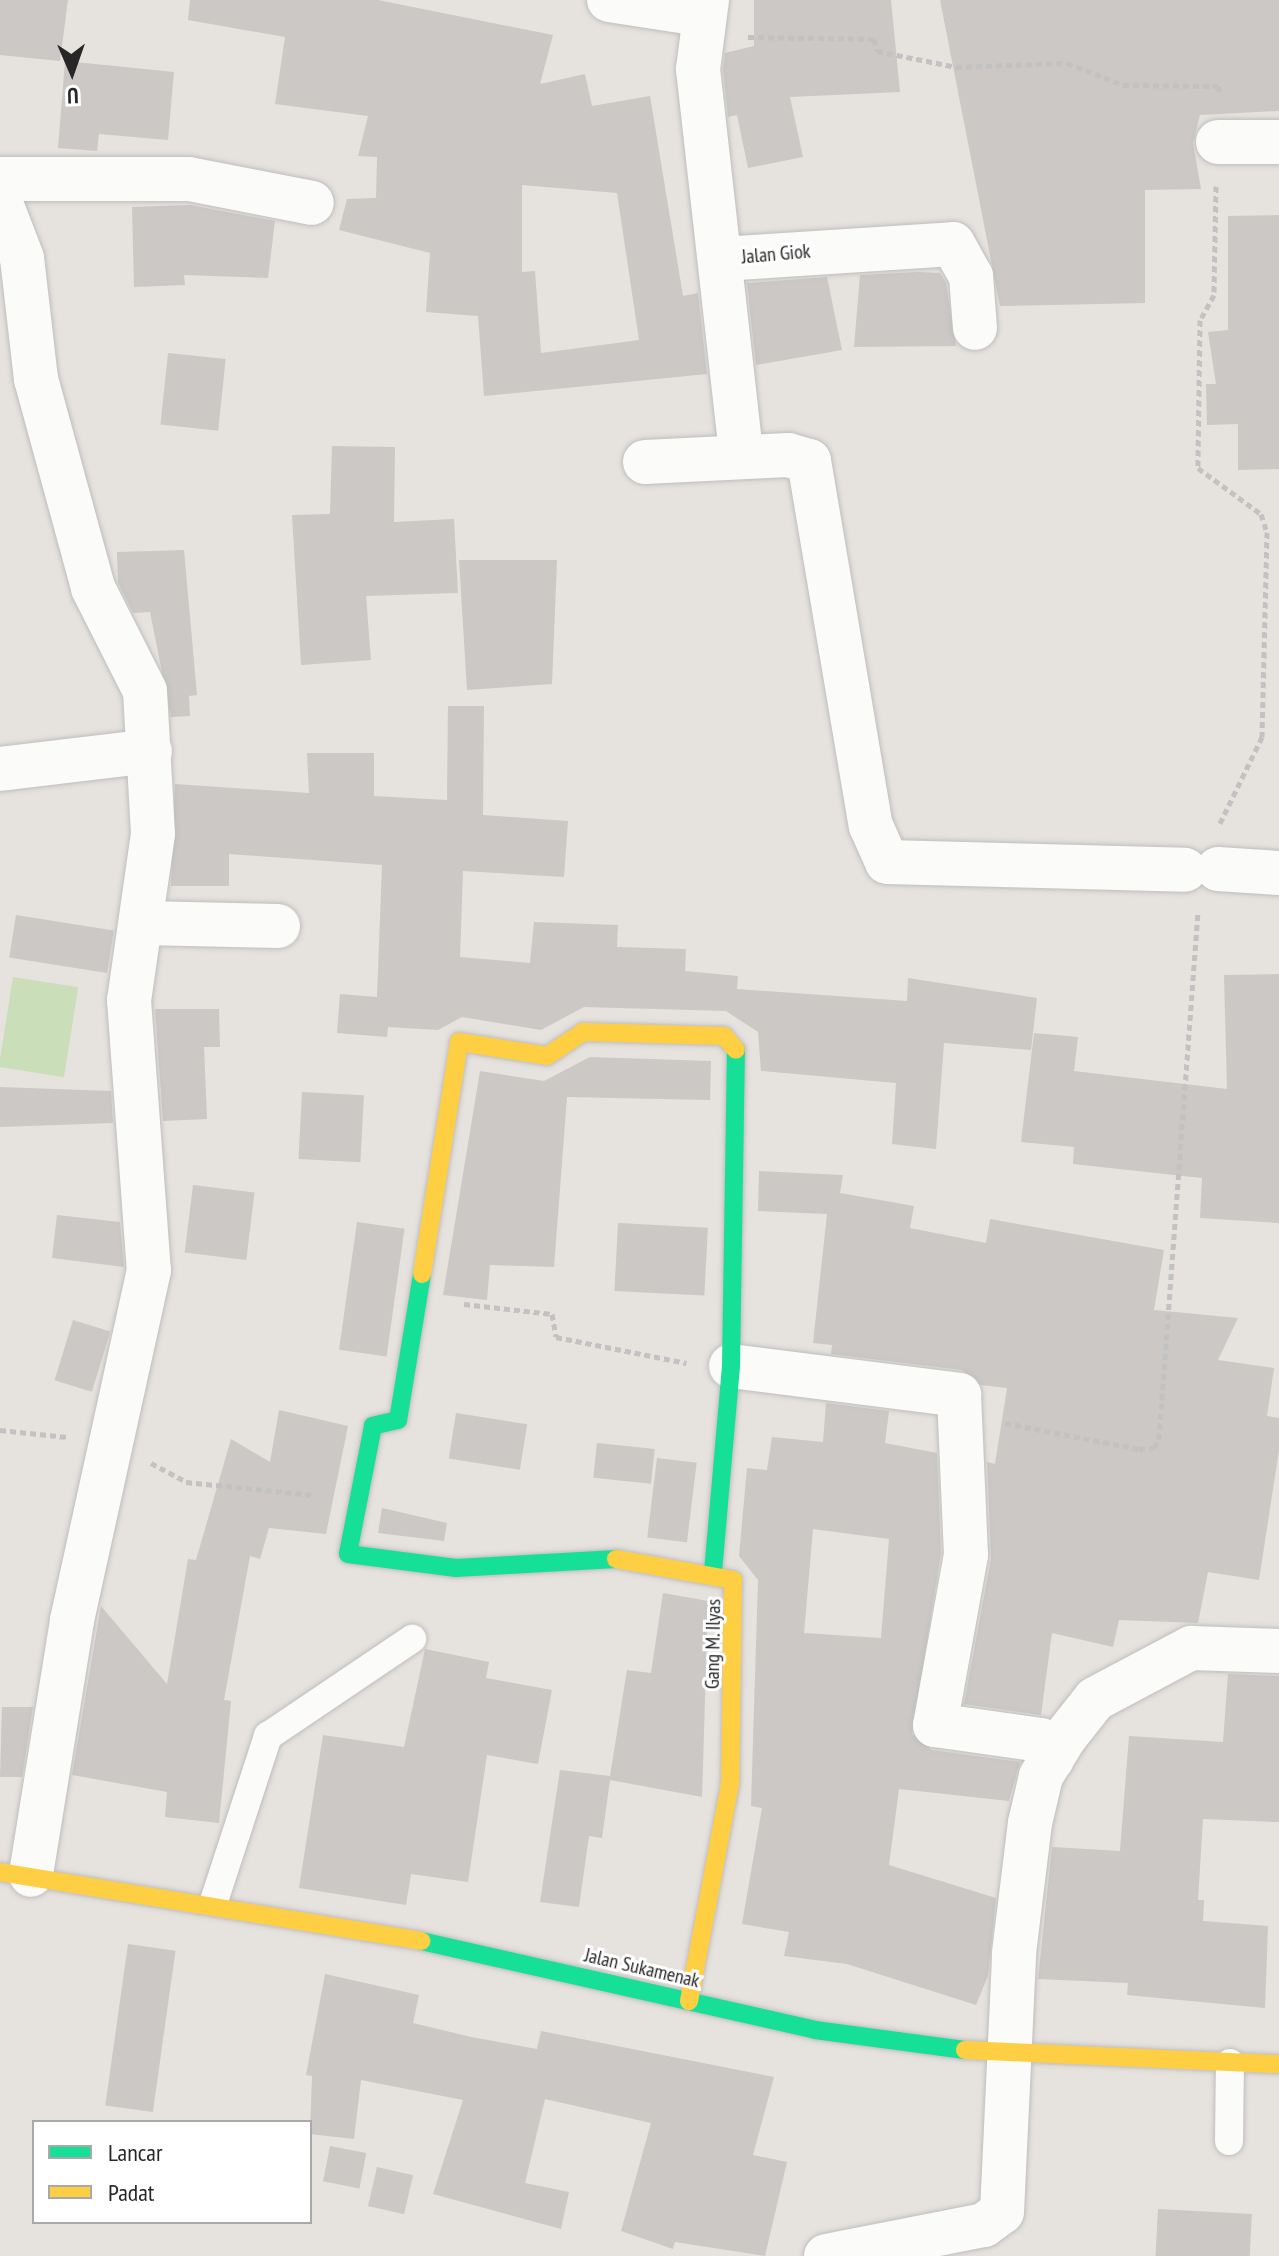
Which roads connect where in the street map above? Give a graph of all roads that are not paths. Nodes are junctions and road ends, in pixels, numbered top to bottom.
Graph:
1 (609, 0) edge
2 (702, 17) edge
3 (1218, 142) road end
4 (1279, 142) edge
5 (0, 179) edge
6 (0, 201) edge
7 (312, 203) dead end
8 (722, 259) junction
9 (975, 328) dead end
10 (741, 455) junction
11 (645, 462) dead end
12 (150, 751) junction
13 (0, 769) edge
14 (1279, 873) edge
15 (143, 923) junction
16 (278, 926) dead end
17 (731, 1366) junction
18 (713, 1572) junction
19 (412, 1639) dead end
20 (1279, 1651) edge
21 (1052, 1759) junction
22 (15, 1874) edge
23 (214, 1901) junction
24 (689, 2001) junction
25 (1013, 2057) junction
26 (1230, 2063) junction
27 (1279, 2064) edge
28 (1229, 2141) dead end
29 (826, 2256) edge

1 - 2 street
2 - 8 street, Jalan Giok
3 - 4 street
5 - 7 street
6 - 12 street
8 - 9 street, Jalan Giok
8 - 10 street
10 - 11 street
10 - 14 street
12 - 13 street
12 - 15 street
15 - 16 street
15 - 22 street
17 - 18 street
17 - 18 street, Gang M. Ilyas
17 - 21 street
18 - 24 street, Gang M. Ilyas
19 - 23 lane
20 - 21 street
21 - 25 street
22 - 23 street, Jalan Sukamenak
23 - 24 street, Jalan Sukamenak
24 - 25 street, Jalan Sukamenak
25 - 26 street, Jalan Sukamenak
25 - 29 street
26 - 27 street, Jalan Sukamenak
26 - 28 lane

